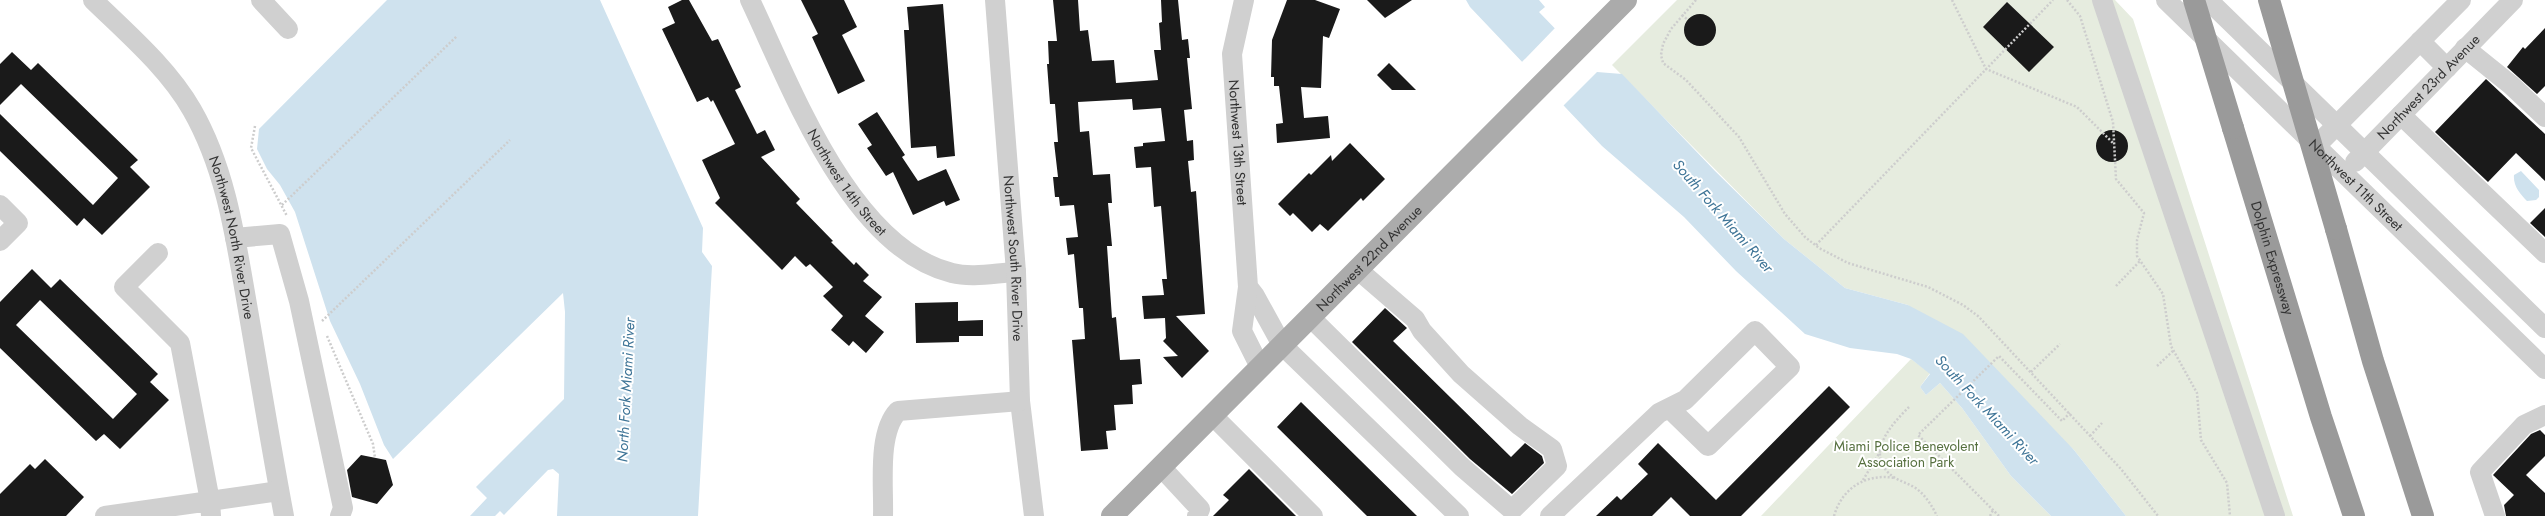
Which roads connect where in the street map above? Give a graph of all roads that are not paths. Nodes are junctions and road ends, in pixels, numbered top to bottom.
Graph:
1 (93, 0) edge
2 (260, 0) edge
3 (750, 0) edge
4 (995, 0) edge
5 (1244, 0) edge
6 (1626, 0) edge
7 (2103, 0) edge
8 (2166, 0) edge
9 (2194, 0) edge
10 (2208, 0) edge
11 (2268, 0) edge
12 (2461, 0) edge
13 (2513, 0) edge
14 (288, 29) dead end
15 (2420, 41) junction
16 (2465, 48) junction
17 (2447, 68) junction
18 (2402, 115) junction
19 (2545, 117) edge
20 (2336, 126) junction
21 (2316, 146) junction
22 (2364, 153) junction
23 (2344, 174) junction
24 (0, 205) edge
25 (235, 238) junction
26 (0, 241) edge
27 (158, 253) dead end
28 (2545, 253) edge
29 (1357, 269) junction
30 (1016, 272) junction
31 (1248, 287) junction
32 (1310, 317) junction
33 (2545, 328) edge
34 (1282, 345) junction
35 (1260, 367) junction
36 (2545, 369) edge
37 (1020, 401) junction
38 (1670, 408) junction
39 (2545, 415) edge
40 (1212, 416) junction
41 (1162, 466) junction
42 (279, 491) junction
43 (210, 508) edge
44 (105, 516) edge
45 (284, 516) edge
46 (340, 516) edge
47 (883, 516) edge
48 (1034, 516) edge
49 (1112, 516) edge
50 (1197, 516) edge
51 (1313, 516) edge
52 (1459, 516) edge
53 (1550, 516) edge
54 (2275, 516) edge
55 (2354, 516) edge
56 (2423, 516) edge
57 (2495, 516) edge

1 - 25 street, Northwest North River Drive
2 - 14 street
3 - 30 street, Northwest 14th Street
4 - 30 street, Northwest South River Drive
5 - 31 street, Northwest 13th Street
6 - 29 main road, Northwest 22nd Avenue
7 - 54 street
8 - 21 street, Northwest 11th Street
9 - 55 highway, Dolphin Expressway, bridge
10 - 20 street, Northwest 11th Street
11 - 56 highway, bridge
12 - 15 street
13 - 16 street, Northwest 23rd Avenue
15 - 17 street
15 - 20 street
16 - 17 street, Northwest 23rd Avenue
16 - 19 street
17 - 18 street, Northwest 23rd Avenue
18 - 22 street, Northwest 23rd Avenue
18 - 28 street
20 - 21 street
20 - 22 street, Northwest 11th Street
21 - 23 street, Northwest 11th Street
22 - 23 street, Northwest 23rd Avenue
22 - 33 street, Northwest 11th Street
23 - 36 street, Northwest 11th Street
24 - 26 street
25 - 42 street, Northwest North River Drive
25 - 46 street
27 - 43 street
29 - 32 main road, Northwest 22nd Avenue
29 - 32 street
30 - 37 street, Northwest South River Drive
31 - 34 street
31 - 35 street, Northwest 13th Street
32 - 34 main road, Northwest 22nd Avenue
34 - 35 main road, Northwest 22nd Avenue
34 - 52 street
35 - 40 main road, Northwest 22nd Avenue
37 - 47 street
37 - 48 street, Northwest South River Drive
38 - 38 street
38 - 53 street
39 - 57 street
40 - 41 main road, Northwest 22nd Avenue
40 - 51 street
41 - 49 main road, Northwest 22nd Avenue
41 - 50 street
42 - 43 street
42 - 45 street, Northwest North River Drive
43 - 44 street

